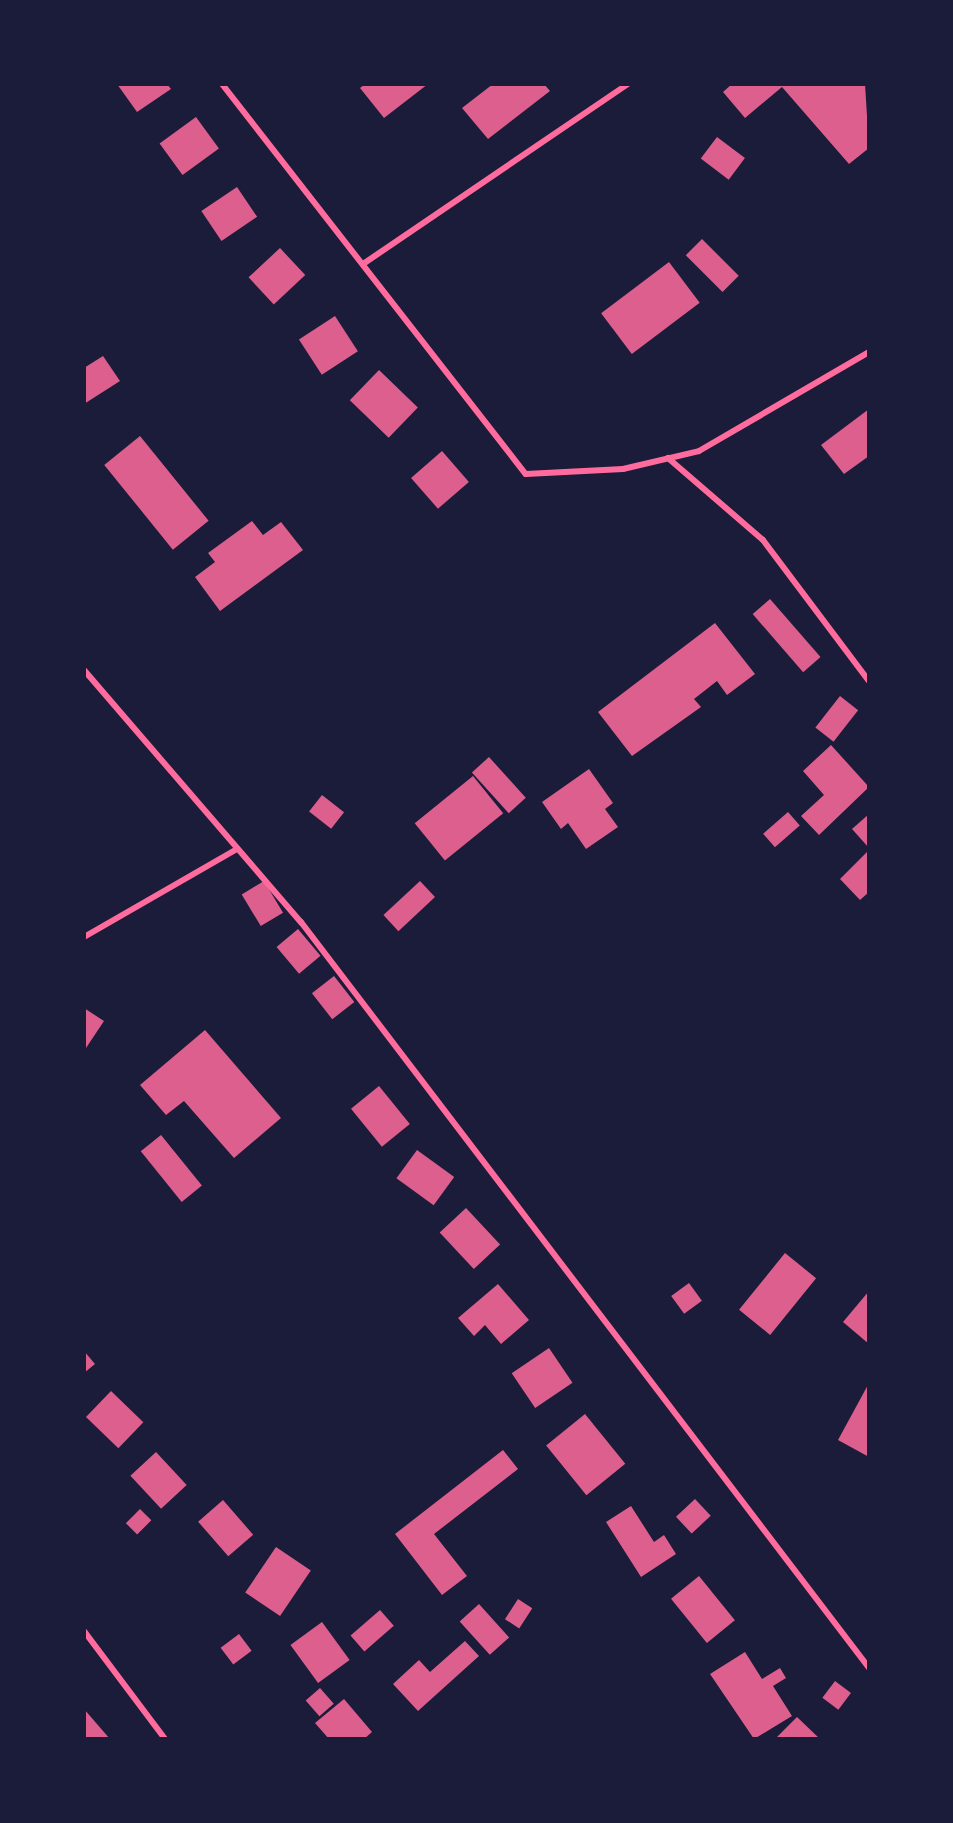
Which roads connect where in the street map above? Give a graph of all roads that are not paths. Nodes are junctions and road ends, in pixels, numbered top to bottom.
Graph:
1 (222, 84) edge
2 (628, 84) edge
3 (363, 264) junction
4 (869, 352) edge
5 (668, 458) junction
6 (84, 670) edge
7 (869, 681) edge
8 (235, 850) junction
9 (84, 937) edge
10 (84, 1631) edge
11 (869, 1668) edge
12 (165, 1739) edge

1 - 3 street
2 - 3 street
3 - 5 street
4 - 5 street
5 - 7 street
6 - 8 street
8 - 9 street
8 - 11 street
10 - 12 street

